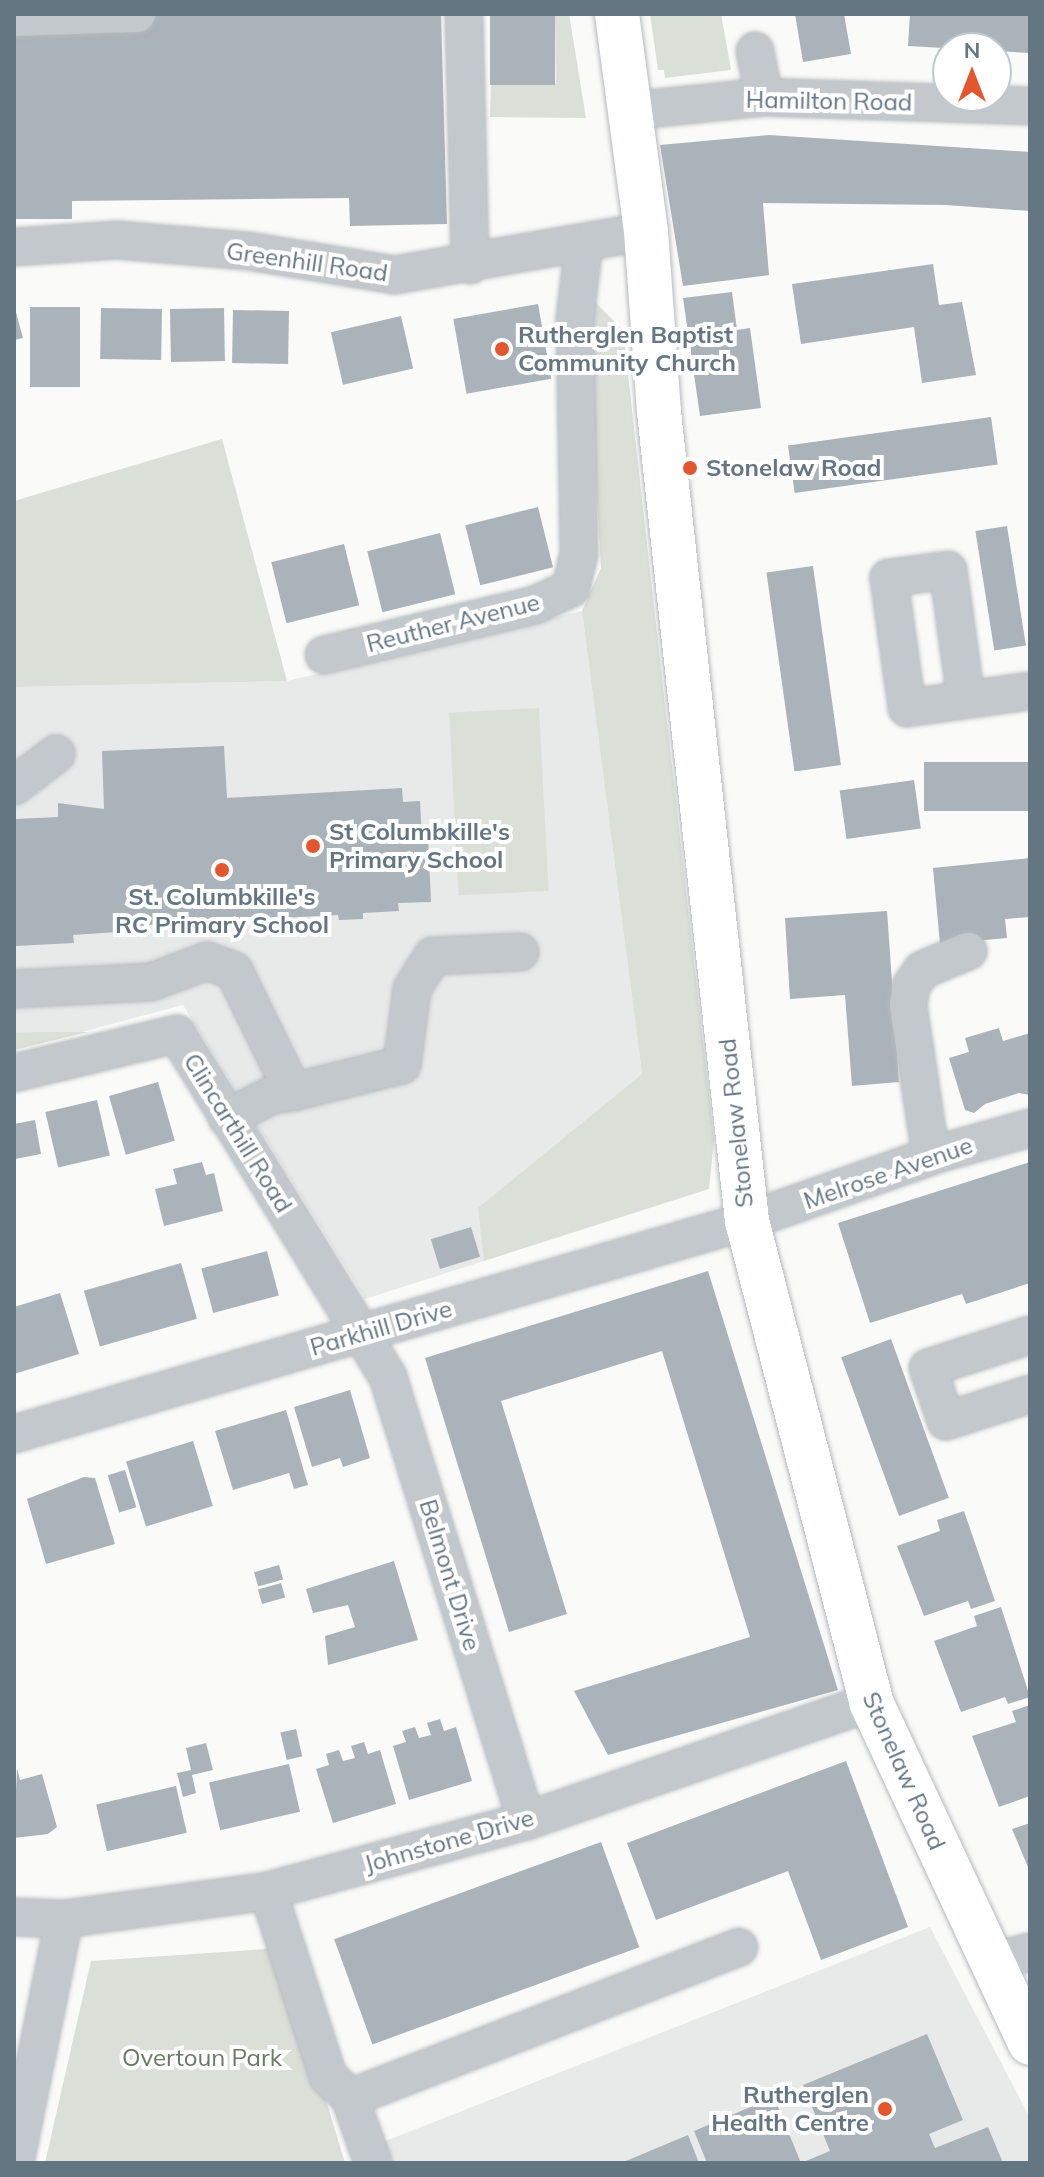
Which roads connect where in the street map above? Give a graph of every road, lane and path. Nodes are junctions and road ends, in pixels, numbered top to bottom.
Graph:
1 (137, 14) edge
2 (464, 14) edge
3 (617, 14) edge
4 (14, 18) edge
5 (755, 51) dead end
6 (764, 97) junction
7 (1030, 106) edge
8 (629, 111) junction
9 (646, 231) junction
10 (584, 244) junction
11 (14, 247) edge
12 (470, 265) junction
13 (324, 655) dead end
14 (1030, 691) edge
15 (966, 699) dead end
16 (56, 754) dead end
17 (14, 786) edge
18 (968, 951) dead end
19 (520, 952) dead end
20 (14, 989) edge
21 (14, 1073) edge
22 (293, 1092) junction
23 (227, 1118) junction
24 (1030, 1128) edge
25 (931, 1156) junction
26 (747, 1221) junction
27 (364, 1333) junction
28 (1030, 1335) edge
29 (1030, 1394) edge
30 (14, 1434) edge
31 (871, 1702) junction
32 (526, 1821) junction
33 (268, 1891) junction
34 (14, 1917) edge
35 (64, 1919) junction
36 (739, 1947) dead end
37 (1010, 1957) edge
38 (1030, 2043) edge
39 (350, 2098) junction
40 (15, 2163) edge
41 (373, 2163) edge

1 - 4 street
2 - 12 street
3 - 8 main road, Stonelaw Road
5 - 6 street
6 - 7 street, Hamilton Road
6 - 8 street, Hamilton Road
8 - 9 main road, Stonelaw Road
9 - 10 street, Greenhill Road
9 - 26 main road, Stonelaw Road
10 - 12 street, Greenhill Road
10 - 13 street, Reuther Avenue
11 - 12 street, Greenhill Road
14 - 15 street
16 - 17 street
18 - 25 street
19 - 22 street
20 - 22 street
21 - 23 street, Clincarthill Road
22 - 23 street
23 - 27 street, Clincarthill Road
24 - 25 street, Melrose Avenue
25 - 26 street, Melrose Avenue
26 - 27 street, Parkhill Drive
26 - 31 main road, Stonelaw Road
27 - 30 street, Parkhill Drive
27 - 32 street, Belmont Drive
28 - 29 street
31 - 32 street, Johnstone Drive
31 - 37 main road, Stonelaw Road
32 - 33 street, Johnstone Drive
33 - 35 street, Johnstone Drive
33 - 39 street
34 - 35 street, Johnstone Drive
35 - 40 street
36 - 39 street
37 - 38 main road, Stonelaw Road
39 - 41 street

